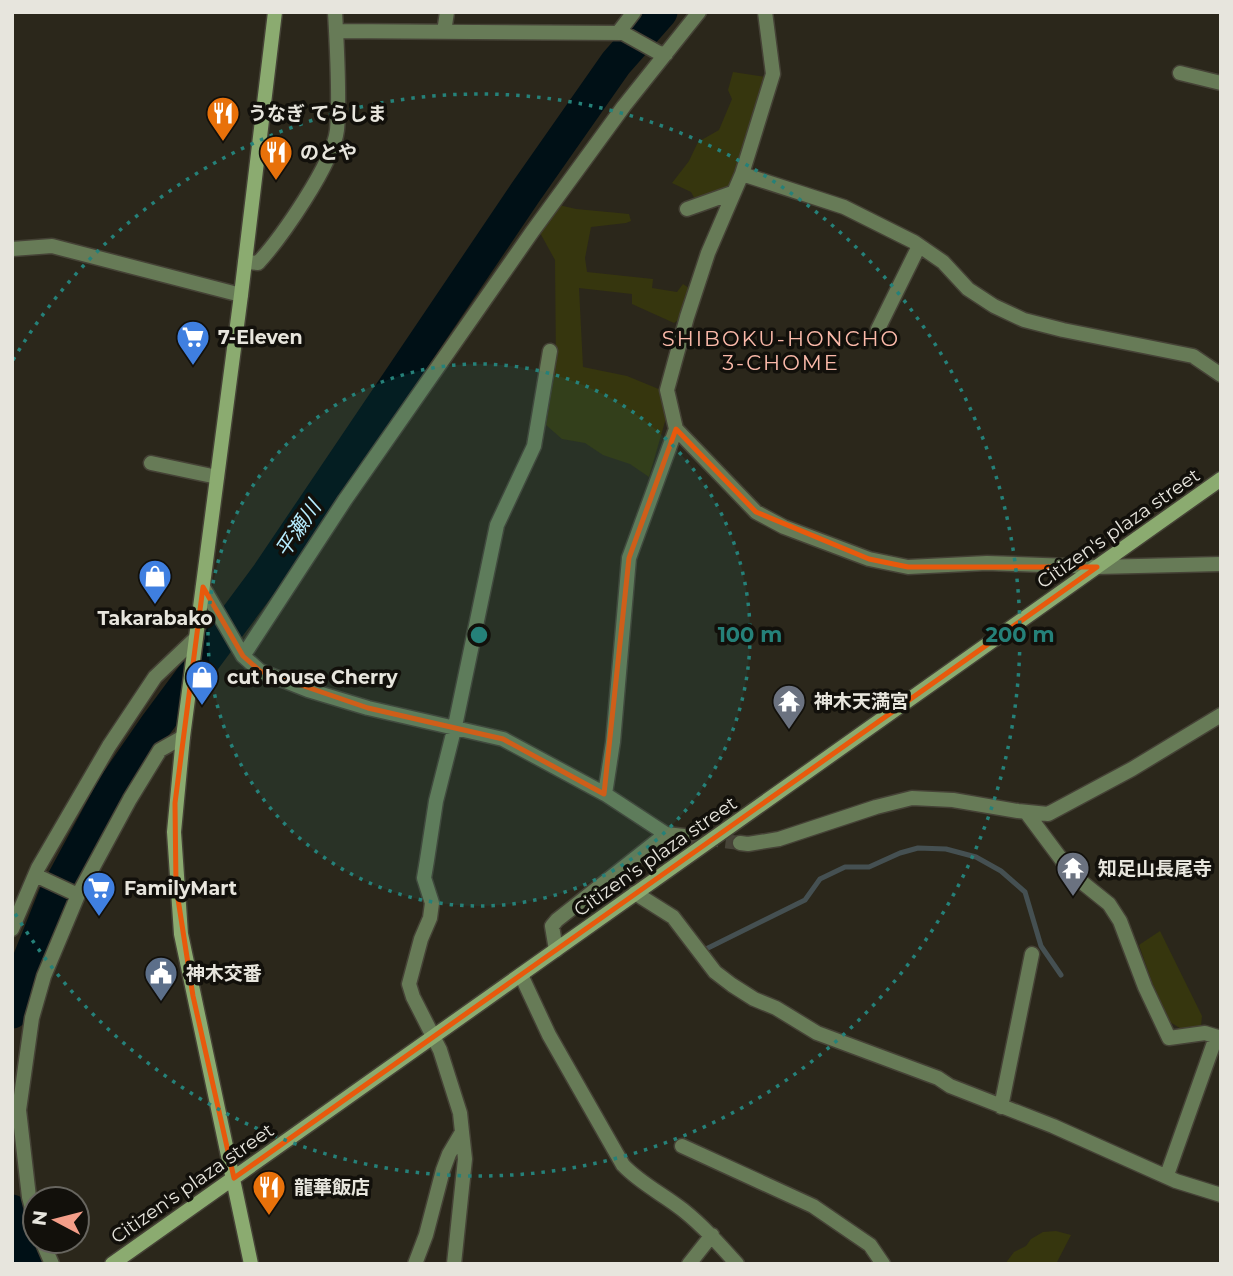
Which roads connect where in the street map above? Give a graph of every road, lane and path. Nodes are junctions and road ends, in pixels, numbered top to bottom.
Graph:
1 (275, 12) edge
2 (335, 12) edge
3 (447, 12) edge
4 (634, 12) edge
5 (699, 12) edge
6 (765, 12) edge
7 (336, 31) junction
8 (444, 32) junction
9 (621, 33) junction
10 (663, 53) junction
11 (1180, 74) dead end
12 (1221, 83) edge
13 (742, 174) junction
14 (732, 193) junction
15 (687, 209) dead end
16 (919, 246) junction
17 (12, 249) edge
18 (245, 262) junction
19 (241, 295) junction
20 (878, 329) dead end
21 (551, 351) dead end
22 (1221, 375) edge
23 (676, 429) junction
24 (150, 463) dead end
25 (216, 477) junction
26 (1221, 479) edge
27 (1221, 564) edge
28 (1097, 567) junction
29 (203, 587) junction
30 (196, 638) junction
31 (243, 656) junction
32 (1221, 715) edge
33 (455, 726) junction
34 (183, 737) junction
35 (605, 794) junction
36 (1027, 812) junction
37 (666, 834) junction
38 (684, 836) tunnel mouth
39 (740, 843) tunnel mouth
40 (40, 878) junction
41 (635, 893) junction
42 (75, 894) junction
43 (12, 929) edge
44 (556, 950) junction
45 (1032, 954) dead end
46 (521, 975) junction
47 (433, 1036) junction
48 (1219, 1037) edge
49 (1000, 1107) junction
50 (462, 1132) junction
51 (682, 1146) dead end
52 (1167, 1175) junction
53 (234, 1178) junction
54 (28, 1185) edge
55 (1221, 1195) edge
56 (712, 1235) junction
57 (112, 1264) edge
58 (251, 1264) edge
59 (415, 1264) edge
60 (454, 1264) edge
61 (689, 1264) edge
62 (737, 1264) edge
63 (883, 1264) edge

1 - 18 street
2 - 7 street
3 - 8 street
4 - 9 street
5 - 10 street
6 - 13 street
7 - 8 street
7 - 18 street
8 - 9 street
9 - 10 street
10 - 31 street
11 - 12 street
13 - 14 street
13 - 16 street
14 - 15 street
14 - 23 street
16 - 20 street
16 - 22 street
17 - 19 street
18 - 19 street
19 - 25 street
21 - 33 street
23 - 28 street
23 - 35 street
24 - 25 street
25 - 29 street
26 - 28 street, Citizen's plaza street
27 - 28 street
28 - 41 street, Citizen's plaza street
29 - 30 street
29 - 31 street
30 - 34 street
30 - 40 street
31 - 33 street
32 - 36 street
33 - 35 street
33 - 47 street
34 - 42 street
34 - 53 street
35 - 37 street
36 - 39 street
36 - 48 street
37 - 38 street
37 - 44 street
40 - 42 street
40 - 43 street
41 - 44 street, Citizen's plaza street
41 - 49 street
42 - 54 street
44 - 46 street, Citizen's plaza street
45 - 49 street
46 - 47 street, Citizen's plaza street
46 - 56 street
47 - 50 street
47 - 53 street, Citizen's plaza street
48 - 52 street
49 - 52 street
50 - 59 street
50 - 60 street
51 - 63 street
52 - 55 street
53 - 57 street, Citizen's plaza street
53 - 58 street
56 - 61 street
56 - 62 street

